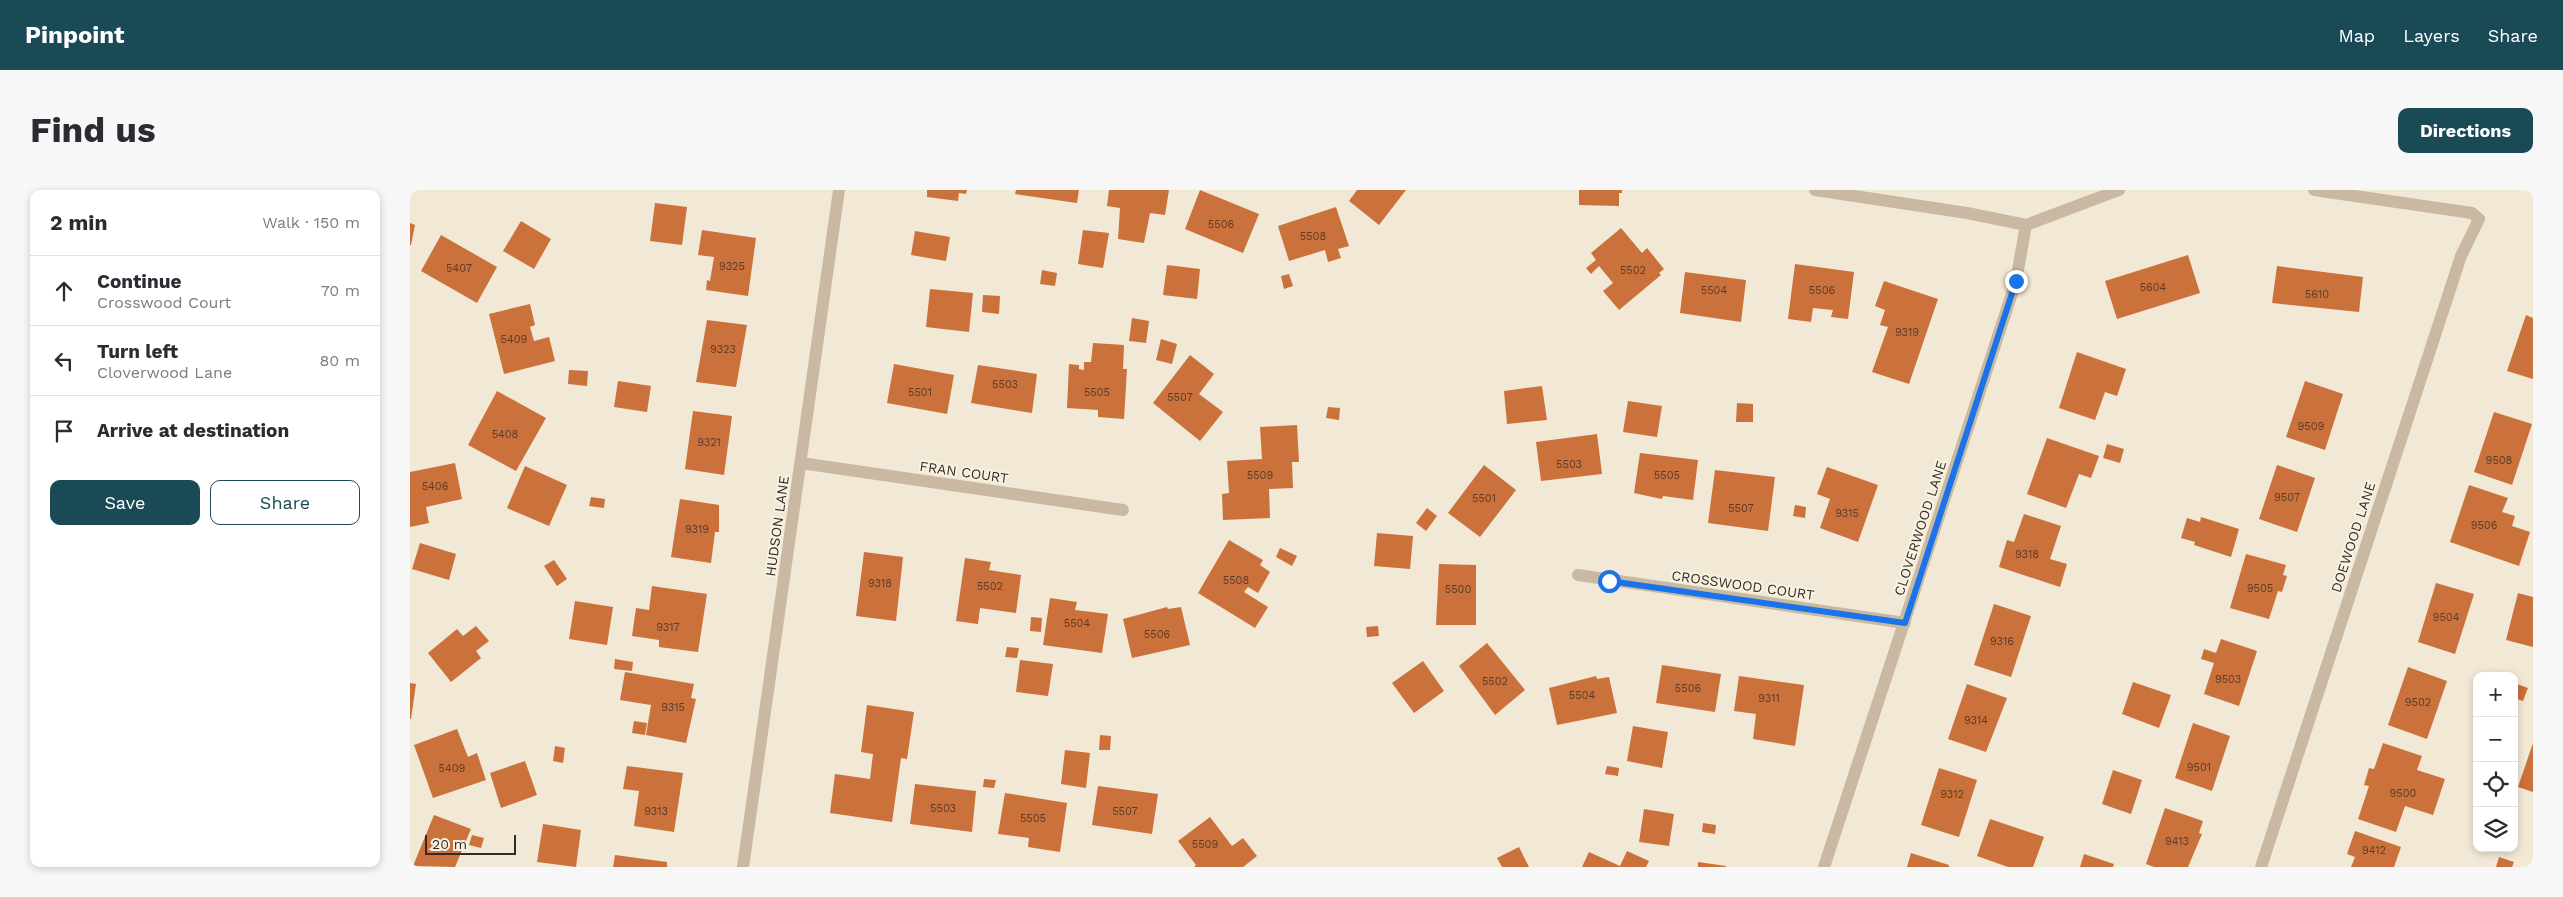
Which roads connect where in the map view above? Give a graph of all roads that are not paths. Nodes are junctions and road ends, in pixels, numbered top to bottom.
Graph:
1 (839, 190) edge
2 (1815, 190) edge
3 (2119, 190) edge
4 (2314, 190) edge
5 (2026, 225) junction
6 (801, 463) junction
7 (1123, 510) dead end
8 (1578, 575) dead end
9 (1905, 623) junction
10 (743, 867) edge
11 (1824, 867) edge
12 (2261, 867) edge

1 - 6 street, HUDSON LANE
2 - 5 street
3 - 5 street
4 - 12 street, DOEWOOD LANE
5 - 9 street, CLOVERWOOD LANE
6 - 7 street, FRAN COURT
6 - 10 street, HUDSON LANE
8 - 9 street, CROSSWOOD COURT
9 - 11 street, CLOVERWOOD LANE

